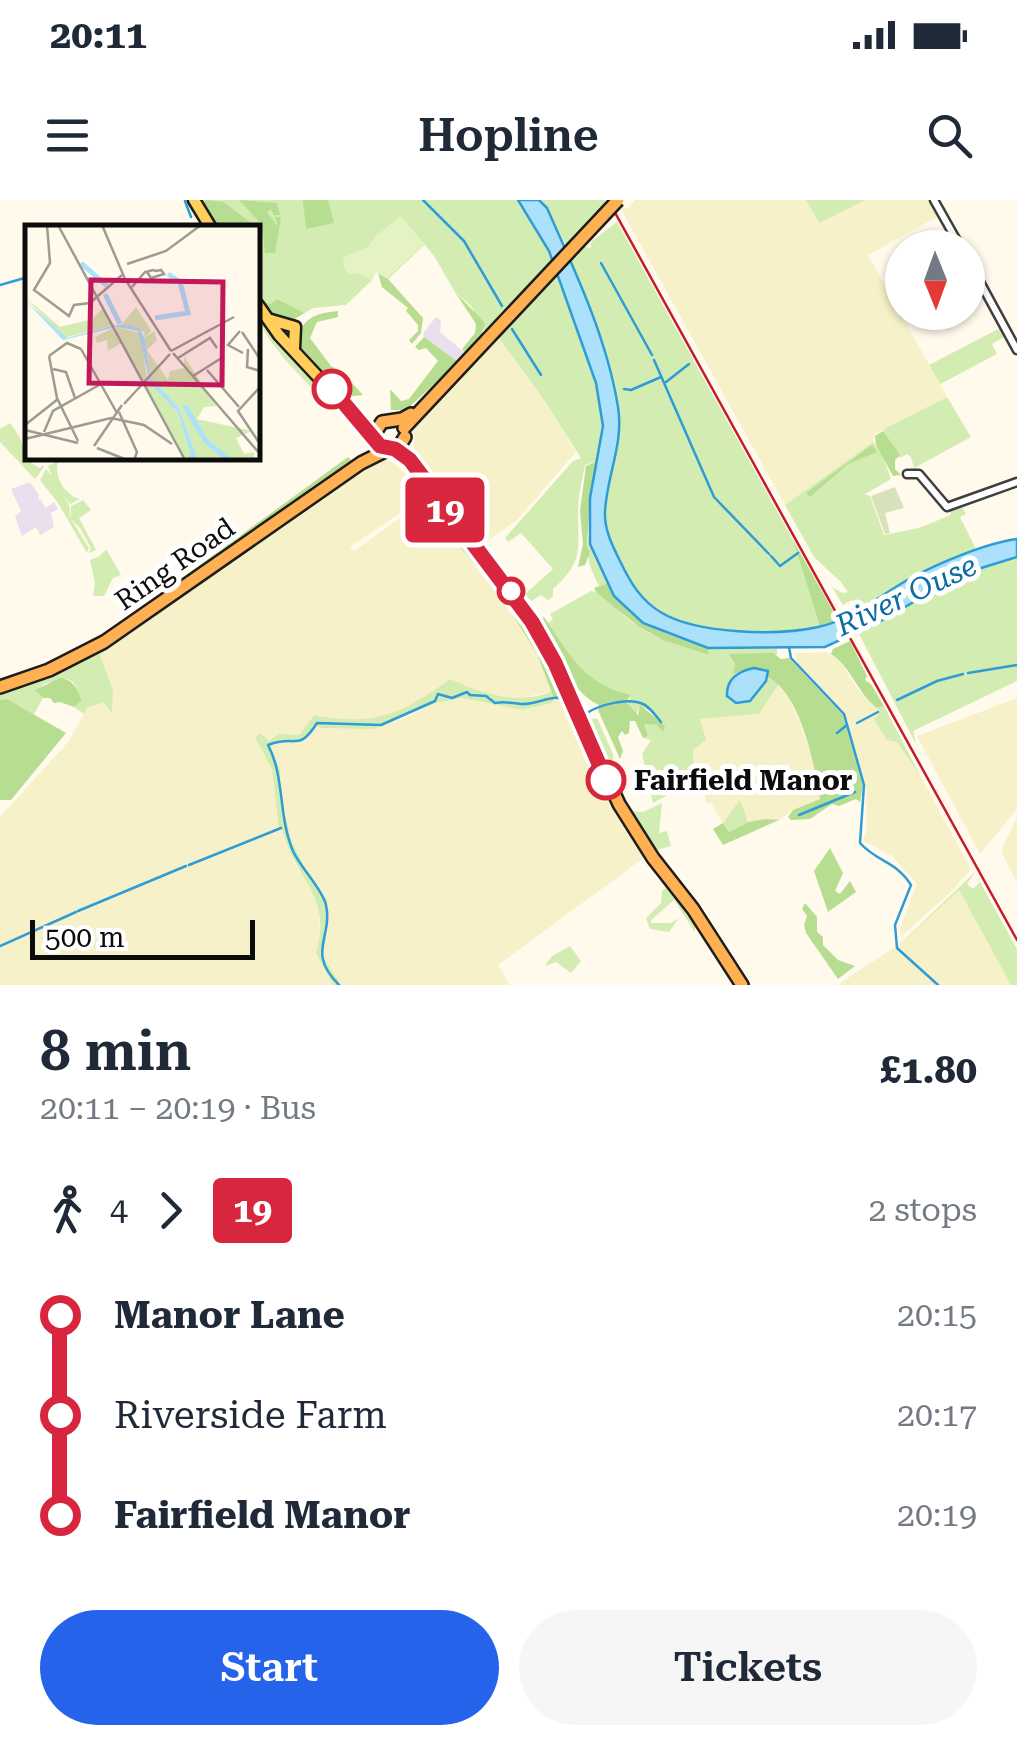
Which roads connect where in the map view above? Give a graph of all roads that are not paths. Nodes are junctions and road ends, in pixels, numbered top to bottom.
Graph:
1 (194, 200) edge
2 (618, 200) edge
3 (934, 200) edge
4 (209, 225) edge
5 (951, 230) edge
6 (985, 291) edge
7 (260, 308) edge
8 (1017, 350) edge
9 (428, 401) junction
10 (389, 438) junction
11 (419, 474) junction
12 (907, 474) dead end
13 (1017, 482) edge
14 (0, 687) edge
15 (668, 880) junction
16 (728, 965) junction
17 (742, 985) edge

1 - 4 main road
2 - 9 highway, Ring Road, bridge
3 - 5 street
6 - 8 street
7 - 10 main road
9 - 10 highway, Ring Road
9 - 10 highway
10 - 11 highway
10 - 11 highway
10 - 14 highway, Ring Road
11 - 15 highway
12 - 13 street
15 - 16 highway
15 - 16 highway
16 - 17 highway

